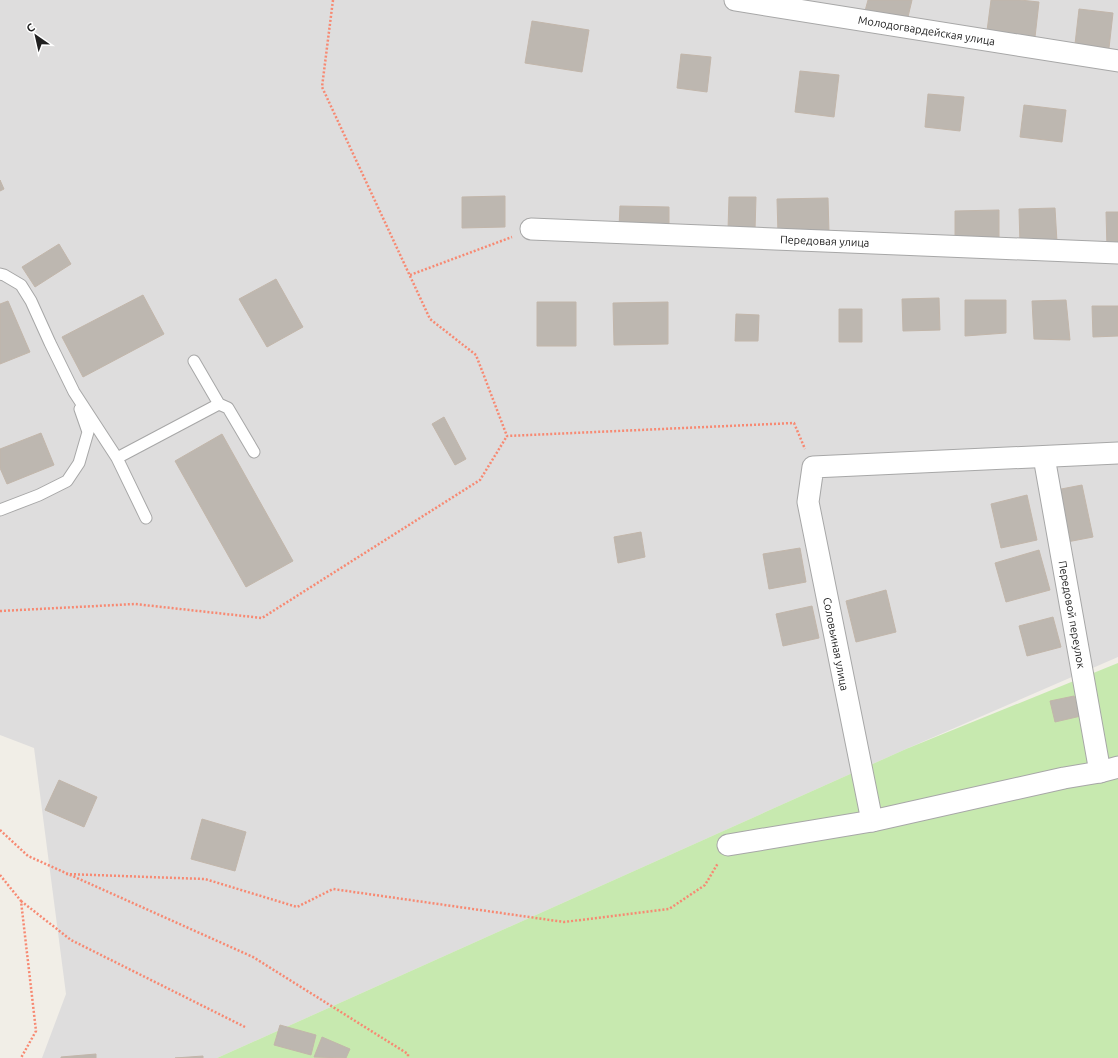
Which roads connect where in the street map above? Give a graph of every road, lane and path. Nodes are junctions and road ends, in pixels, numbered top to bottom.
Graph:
1 (333, 0) edge
2 (735, 0) edge
3 (1118, 61) edge
4 (531, 229) joint
5 (1118, 253) edge
6 (0, 274) edge
7 (410, 274) junction
8 (194, 361) dead end
9 (74, 392) junction
10 (219, 404) junction
11 (507, 436) junction
12 (254, 452) dead end
13 (1118, 453) edge
14 (1044, 457) junction
15 (117, 458) junction
16 (814, 468) junction
17 (0, 510) edge
18 (146, 518) dead end
19 (0, 611) edge
20 (1109, 769) edge
21 (872, 821) junction
22 (0, 830) edge
23 (728, 845) joint
24 (66, 874) junction
25 (0, 875) edge
26 (21, 901) junction
27 (245, 1027) dead end
28 (20, 1058) edge
29 (408, 1058) edge

1 - 7 path
2 - 3 street, Молодогвардейская улица
4 - 5 street, Передовая улица
4 - 7 path
6 - 9 lane
7 - 11 path
8 - 10 lane
9 - 15 lane
9 - 17 lane
10 - 12 lane
10 - 15 lane
11 - 16 path
11 - 19 path
13 - 14 street
14 - 16 street
14 - 20 street, Передовой переулок
15 - 18 lane
16 - 21 street, Соловьиная улица
20 - 21 street
21 - 23 street
22 - 24 path
23 - 24 path
24 - 29 path
25 - 26 path
26 - 27 path
26 - 28 path

